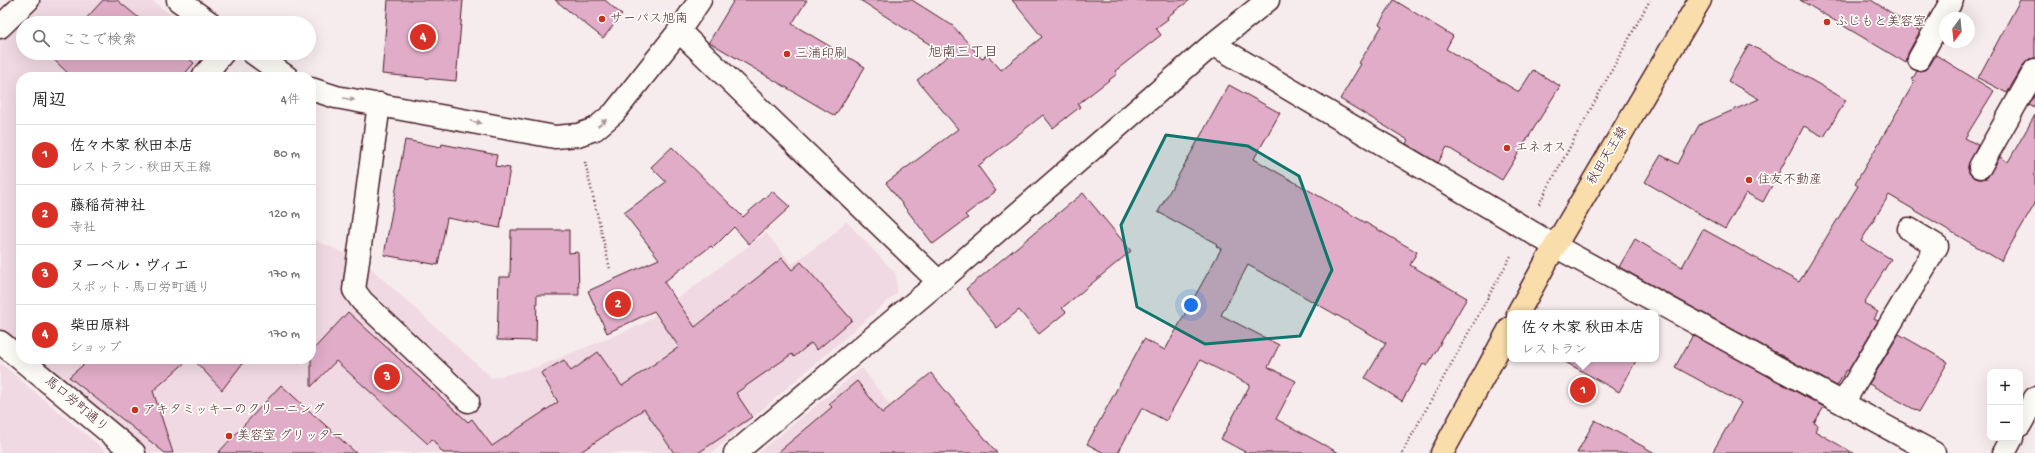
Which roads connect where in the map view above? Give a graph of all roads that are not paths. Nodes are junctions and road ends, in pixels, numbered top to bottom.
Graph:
1 (28, 0) edge
2 (178, 0) edge
3 (700, 0) edge
4 (1268, 0) edge
5 (1700, 0) edge
6 (1952, 0) edge
7 (200, 16) edge
8 (0, 28) edge
9 (679, 31) junction
10 (1213, 44) junction
11 (1919, 59) dead end
12 (217, 60) edge
13 (263, 60) edge
14 (2035, 70) edge
15 (207, 72) edge
16 (280, 72) edge
17 (316, 91) edge
18 (380, 104) junction
19 (1980, 168) dead end
20 (1909, 229) dead end
21 (1555, 246) junction
22 (939, 282) junction
23 (1520, 310) edge
24 (1507, 334) edge
25 (0, 342) edge
26 (16, 355) edge
27 (27, 364) edge
28 (2035, 398) edge
29 (468, 401) dead end
30 (1843, 403) junction
31 (2023, 420) edge
32 (2010, 441) edge
33 (1920, 450) edge
34 (134, 453) edge
35 (735, 453) edge
36 (1442, 453) edge
37 (2004, 453) edge

1 - 8 street
2 - 7 street
3 - 9 street
4 - 10 street
5 - 21 main road, 秋田天王線
6 - 11 street
18 -> 9 street
9 - 22 street
10 - 21 street
10 - 22 street
12 - 15 street
13 - 16 street
14 - 19 street
17 -> 18 street
18 - 29 street
20 - 30 street
21 - 23 main road, 秋田天王線
21 - 30 street
22 - 35 street
24 - 36 main road
25 - 26 street, 馬口労町通り
27 - 34 street, 馬口労町通り
28 - 31 street
30 - 33 street
32 - 37 street

